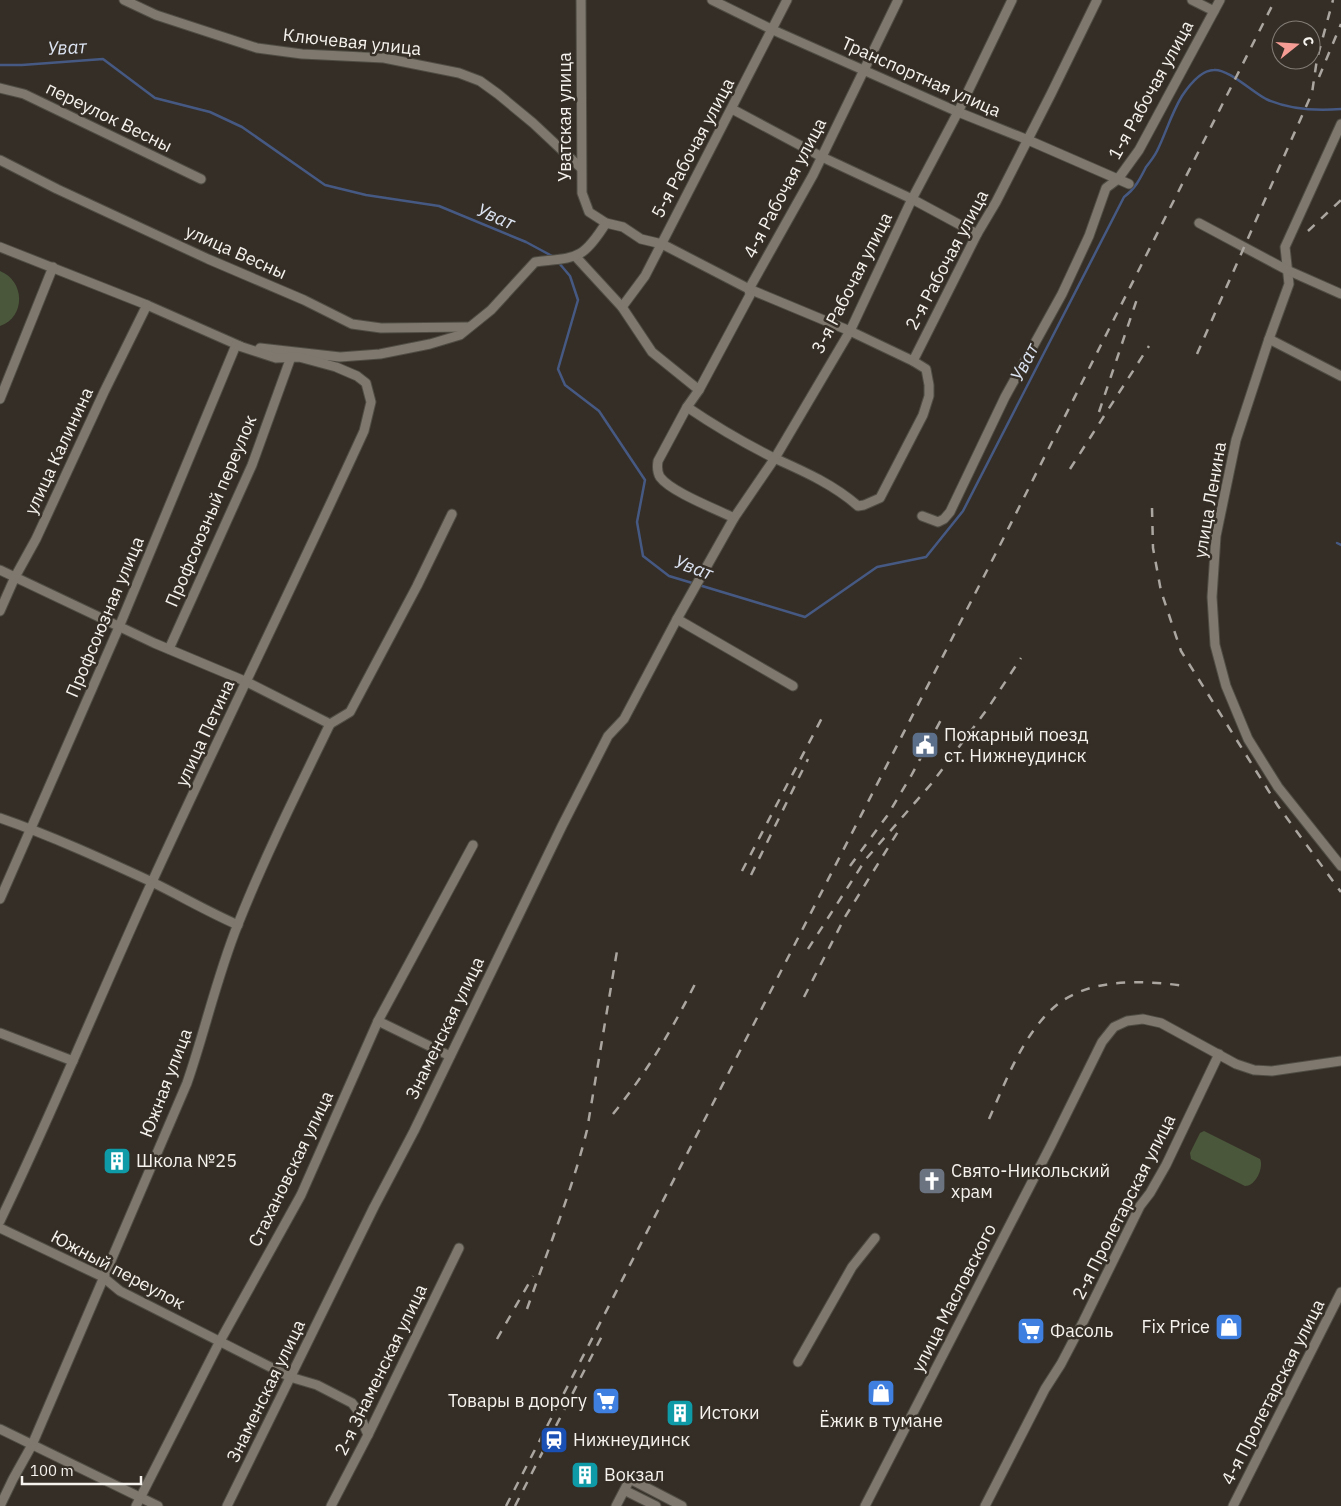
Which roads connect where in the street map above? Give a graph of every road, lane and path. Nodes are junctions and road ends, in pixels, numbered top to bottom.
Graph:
1 (124, 0) edge
2 (581, 0) edge
3 (712, 0) edge
4 (787, 0) edge
5 (898, 0) edge
6 (1012, 0) edge
7 (1097, 0) edge
8 (1192, 0) edge
9 (1220, 0) edge
10 (1214, 11) junction
11 (773, 30) junction
12 (864, 69) junction
13 (0, 88) edge
14 (732, 109) junction
15 (958, 112) junction
16 (1341, 124) edge
17 (1028, 140) junction
18 (822, 157) junction
19 (0, 160) edge
20 (581, 168) junction
21 (201, 179) dead end
22 (1118, 179) junction
23 (1129, 184) dead end
24 (912, 199) junction
25 (606, 223) junction
26 (1199, 223) dead end
27 (977, 234) junction
28 (662, 244) junction
29 (0, 247) edge
30 (576, 257) junction
31 (53, 267) junction
32 (1287, 270) junction
33 (749, 289) junction
34 (1341, 294) edge
35 (147, 305) junction
36 (622, 307) junction
37 (470, 327) junction
38 (850, 331) junction
39 (1268, 339) junction
40 (236, 345) junction
41 (291, 357) junction
42 (913, 360) junction
43 (1341, 376) edge
44 (699, 390) junction
45 (0, 399) edge
46 (687, 407) junction
47 (775, 458) junction
48 (452, 514) dead end
49 (922, 516) dead end
50 (734, 518) junction
51 (0, 570) edge
52 (705, 572) joint
53 (15, 577) junction
54 (0, 611) edge
55 (677, 620) junction
56 (119, 627) junction
57 (169, 649) junction
58 (247, 682) junction
59 (794, 686) dead end
60 (330, 724) junction
61 (0, 818) edge
62 (30, 829) junction
63 (473, 844) dead end
64 (1341, 866) edge
65 (152, 882) junction
66 (0, 899) edge
67 (238, 925) junction
68 (378, 1021) junction
69 (0, 1034) edge
70 (1219, 1054) junction
71 (450, 1056) junction
72 (73, 1061) junction
73 (1341, 1061) edge
74 (0, 1221) edge
75 (0, 1228) edge
76 (876, 1238) dead end
77 (459, 1248) dead end
78 (103, 1277) junction
79 (1341, 1292) edge
80 (220, 1341) junction
81 (798, 1362) dead end
82 (290, 1377) junction
83 (0, 1429) edge
84 (368, 1435) junction
85 (32, 1445) junction
86 (626, 1491) junction
87 (141, 1497) junction
88 (0, 1506) edge
89 (136, 1506) edge
90 (158, 1506) edge
91 (227, 1506) edge
92 (331, 1506) edge
93 (616, 1506) edge
94 (656, 1506) edge
95 (682, 1506) edge
96 (865, 1506) edge
97 (985, 1506) edge
98 (1233, 1506) edge

1 - 20 street, Ключевая улица
2 - 20 street, Уватская улица
3 - 11 street, Транспортная улица
4 - 11 street, 5-я Рабочая улица
5 - 12 street, 4-я Рабочая улица
6 - 15 street, 3-я Рабочая улица
7 - 17 street, 2-я Рабочая улица
8 - 10 street
9 - 10 street, 1-я Рабочая улица
10 - 22 street, 1-я Рабочая улица
11 - 12 street, Транспортная улица
11 - 14 street, 5-я Рабочая улица
12 - 15 street, Транспортная улица
12 - 18 street, 4-я Рабочая улица
13 - 21 street, переулок Весны
14 - 18 street
14 - 28 street, 5-я Рабочая улица
15 - 17 street, Транспортная улица
15 - 24 street, 3-я Рабочая улица
16 - 32 street, улица Ленина
17 - 22 street, Транспортная улица
17 - 27 street, 2-я Рабочая улица
18 - 24 street
18 - 33 street, 4-я Рабочая улица
19 - 37 street, улица Весны
20 - 25 street, Уватская улица
22 - 23 street, Транспортная улица
22 - 49 street, 1-я Рабочая улица
24 - 27 street
24 - 38 street, 3-я Рабочая улица
25 - 28 street, Уватская улица
25 - 30 street
26 - 32 street
27 - 42 street, 2-я Рабочая улица
28 - 33 street, Уватская улица
28 - 36 street, 5-я Рабочая улица
29 - 31 street
30 - 36 street
30 - 37 street
31 - 35 street
31 - 45 street
32 - 34 street
32 - 39 street, улица Ленина
33 - 38 street, Уватская улица
33 - 44 street, 4-я Рабочая улица
35 - 40 street
35 - 53 street, улица Калинина
36 - 44 street
37 - 40 street
38 - 42 street, Уватская улица
38 - 47 street, 3-я Рабочая улица
39 - 43 street
39 - 64 street, улица Ленина
40 - 41 street, улица Петина
40 - 56 street, Профсоюзная улица
41 - 57 street, Профсоюзный переулок
41 - 58 street, улица Петина
42 - 47 street
44 - 46 street, 4-я Рабочая улица
46 - 47 street
46 - 50 street, 4-я Рабочая улица
47 - 50 street, 3-я Рабочая улица
48 - 60 street
50 - 52 street, 3-я Рабочая улица
51 - 53 street
52 - 55 street, Знаменская улица
53 - 54 street, улица Калинина
53 - 56 street
55 - 59 street
55 - 71 street, Знаменская улица
56 - 57 street
56 - 62 street, Профсоюзная улица
57 - 58 street
58 - 60 street
58 - 65 street, улица Петина
60 - 67 street, Южная улица
61 - 62 street
62 - 65 street
62 - 66 street, Профсоюзная улица
63 - 68 street, Стахановская улица
65 - 67 street
65 - 72 street, улица Петина
67 - 78 street, Южная улица
68 - 71 street
68 - 80 street, Стахановская улица
69 - 72 street
70 - 73 street, улица Масловского
70 - 96 street, улица Масловского
70 - 97 street, 2-я Пролетарская улица
71 - 82 street, Знаменская улица
72 - 74 street, улица Петина
75 - 78 street, Южный переулок
76 - 81 street
77 - 84 street, 2-я Знаменская улица
78 - 80 street, Южный переулок
78 - 85 street, Южная улица
79 - 98 street, 4-я Пролетарская улица
80 - 82 street, Южный переулок
80 - 87 street, Стахановская улица
82 - 84 street, Южный переулок
82 - 91 street, Знаменская улица
83 - 85 street
84 - 92 street, 2-я Знаменская улица
85 - 87 street
85 - 88 street, Южная улица
86 - 93 street
86 - 94 street
86 - 95 street
87 - 89 street, Стахановская улица
87 - 90 street

